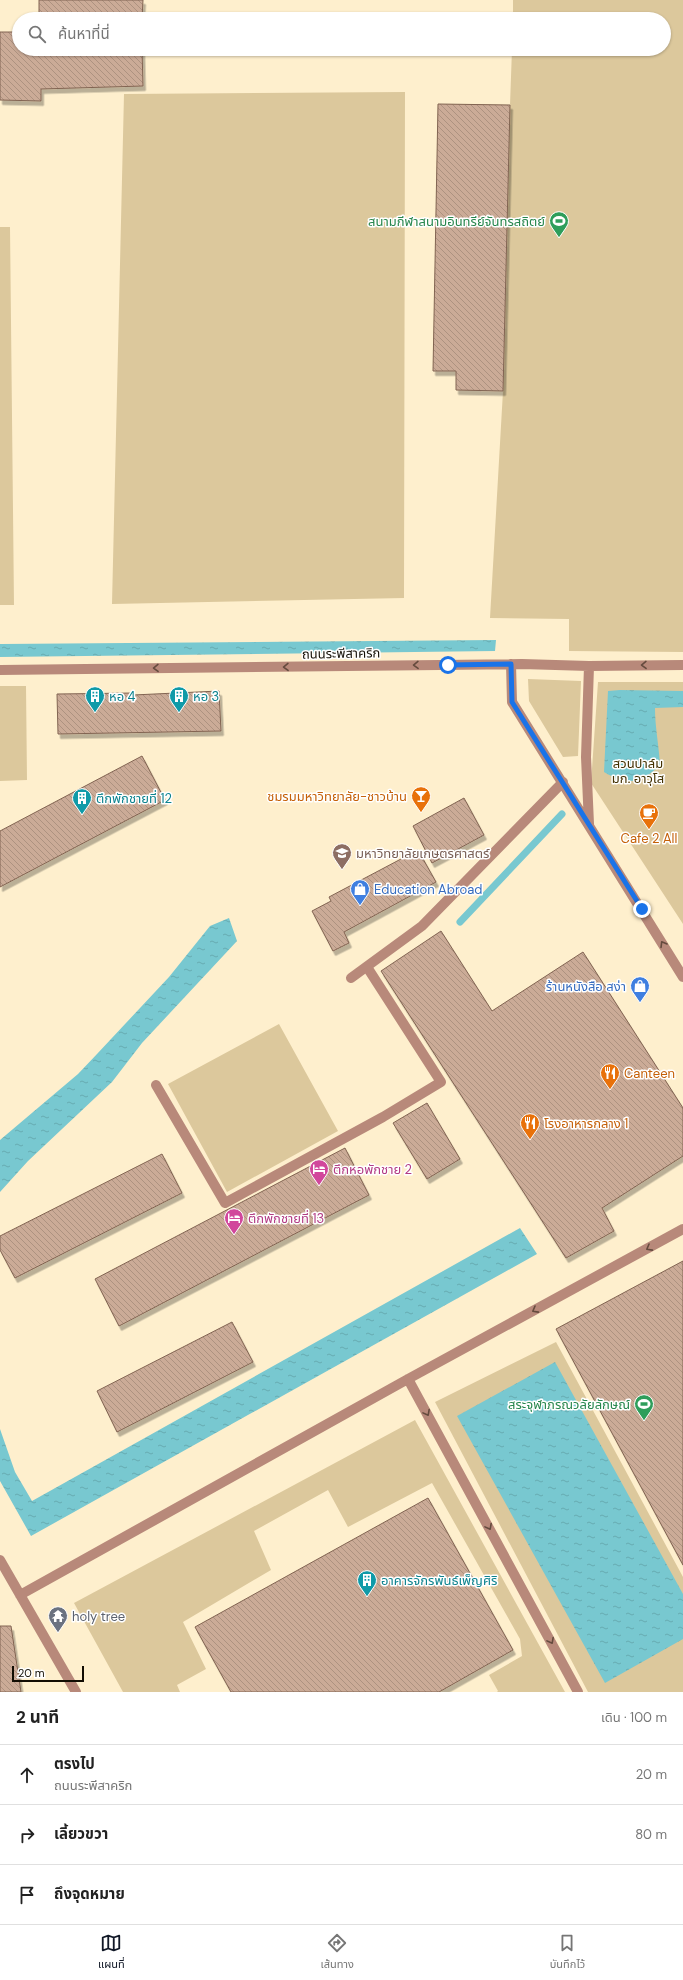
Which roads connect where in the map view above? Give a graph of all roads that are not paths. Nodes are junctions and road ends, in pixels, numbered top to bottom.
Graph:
1 (511, 664) junction
2 (683, 665) edge
3 (589, 666) junction
4 (0, 670) edge
5 (563, 782) junction
6 (589, 824) junction
7 (367, 967) junction
8 (683, 977) edge
9 (351, 978) dead end
10 (156, 1085) dead end
11 (683, 1229) edge
12 (408, 1378) junction
13 (0, 1560) edge
14 (20, 1595) junction
15 (76, 1692) edge
16 (578, 1692) edge

1 - 3 lane, ถนนระพีสาคริก
1 -> 4 lane, ถนนระพีสาคริก
1 - 5 lane
2 -> 3 lane, ถนนระพีสาคริก
3 - 6 lane
5 - 6 lane
5 - 7 lane
8 -> 6 lane
7 - 9 lane
7 - 10 lane
11 -> 12 lane
12 - 14 lane
12 -> 16 lane
13 - 14 lane
14 - 15 lane

